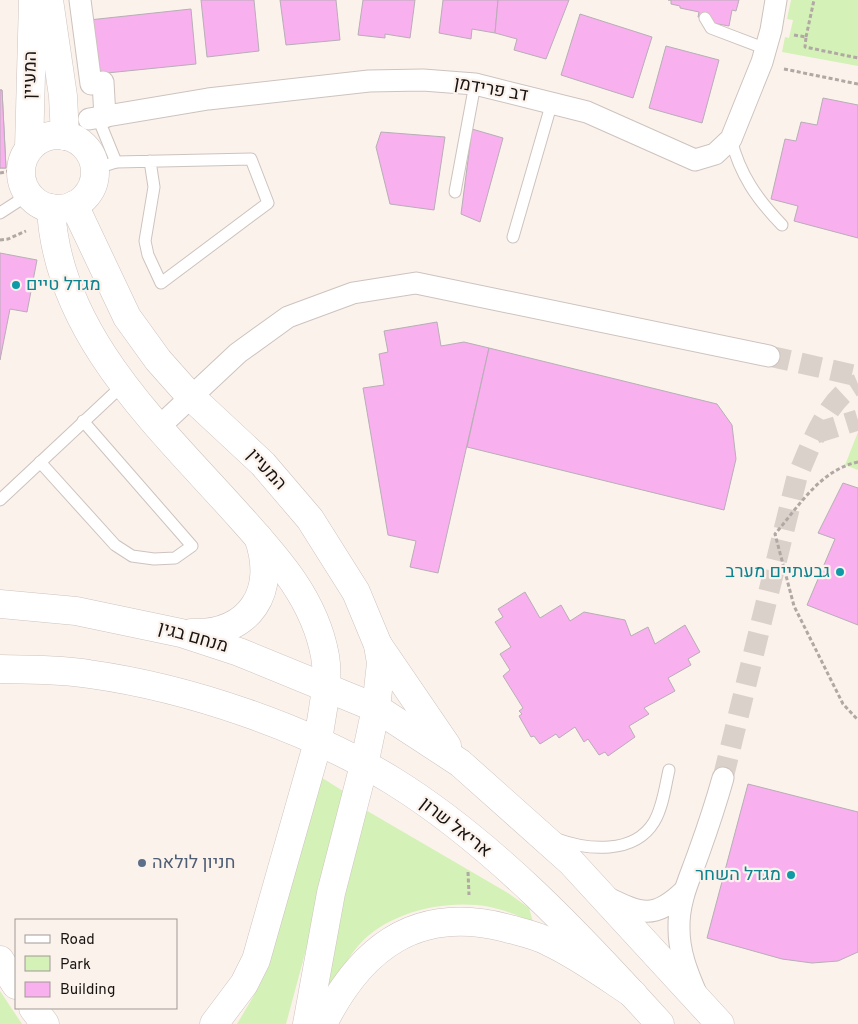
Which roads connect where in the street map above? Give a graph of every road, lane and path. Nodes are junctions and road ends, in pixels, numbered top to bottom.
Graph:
1 (33, 0) edge
2 (49, 0) edge
3 (80, 0) edge
4 (776, 0) edge
5 (814, 0) edge
6 (705, 18) dead end
7 (806, 37) junction
8 (766, 47) junction
9 (858, 58) edge
10 (474, 84) junction
11 (858, 84) edge
12 (552, 102) junction
13 (97, 118) junction
14 (65, 136) junction
15 (731, 140) junction
16 (29, 149) junction
17 (150, 161) junction
18 (105, 165) junction
19 (0, 173) edge
20 (16, 181) junction
21 (455, 192) dead end
22 (63, 207) junction
23 (0, 213) edge
24 (782, 225) dead end
25 (513, 236) dead end
26 (769, 356) tunnel mouth
27 (124, 384) junction
28 (190, 396) junction
29 (83, 421) junction
30 (159, 427) junction
31 (40, 462) junction
32 (858, 462) edge
33 (0, 500) edge
34 (257, 536) junction
35 (0, 604) edge
36 (181, 633) junction
37 (378, 645) junction
38 (0, 668) edge
39 (326, 686) junction
40 (376, 708) junction
41 (858, 720) edge
42 (318, 742) junction
43 (460, 763) junction
44 (364, 765) junction
45 (669, 770) dead end
46 (723, 778) tunnel mouth
47 (538, 832) junction
48 (468, 868) dead end
49 (684, 891) junction
50 (604, 897) junction
51 (468, 921) junction
52 (0, 960) edge
53 (15, 983) edge
54 (633, 994) junction
55 (700, 1004) junction
56 (34, 1009) edge
57 (45, 1024) edge
58 (214, 1024) edge
59 (307, 1024) edge
60 (323, 1024) edge
61 (660, 1024) edge
62 (720, 1024) edge

1 - 16 main road, המעיין
2 - 14 main road, המעיין
3 - 13 street
4 - 8 street
5 - 7 path
6 - 8 lane
7 - 8 path
7 - 9 path
8 - 11 path
8 - 15 street
10 - 12 street, דב פרידמן
10 - 13 street, דב פרידמן
10 - 21 lane
12 - 15 street, דב פרידמן
12 - 25 lane
13 - 18 lane
14 - 16 main road
14 - 18 main road
15 - 24 lane
16 - 20 main road
17 - 17 lane
17 - 18 lane
18 - 22 main road
19 - 20 path
20 - 22 main road
20 - 23 lane
22 - 27 main road
22 - 28 main road, המעיין
26 - 28 street
27 - 29 lane
27 - 30 main road
28 - 30 street
28 - 37 main road, המעיין
29 - 31 lane
29 - 31 lane
30 - 34 main road
31 - 33 lane
32 - 41 path
34 - 36 main road
34 - 39 main road
35 - 36 main road, מנחם בגין
36 - 39 main road, מנחם בגין
37 - 40 main road, המעיין
37 - 43 main road
38 - 42 main road, אריאל שרון
39 - 40 main road, מנחם בגין
39 - 42 main road
40 - 43 main road
40 - 44 main road, המעיין
42 - 44 main road, אריאל שרון
42 - 58 main road
43 - 47 main road
44 - 54 main road, אריאל שרון
44 - 59 main road, המעיין
45 - 47 lane
46 - 49 street
47 - 50 main road
48 - 51 path
49 - 50 street
49 - 55 street
50 - 55 main road
51 - 54 main road
51 - 60 main road
52 - 53 main road
54 - 61 main road, אריאל שרון
55 - 62 main road
56 - 57 main road

